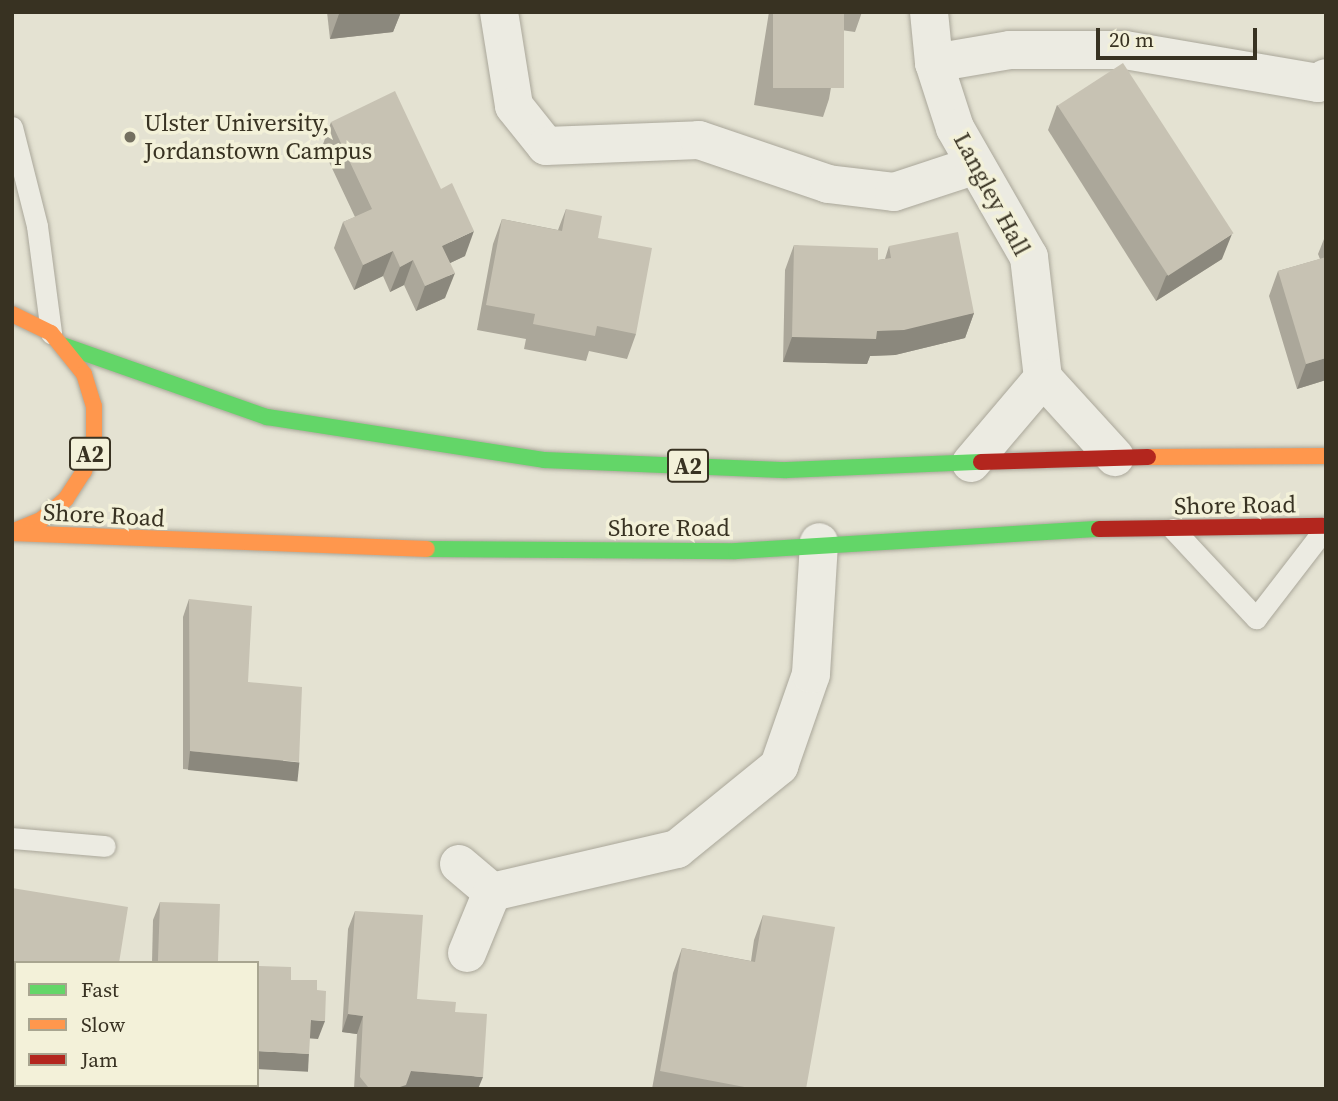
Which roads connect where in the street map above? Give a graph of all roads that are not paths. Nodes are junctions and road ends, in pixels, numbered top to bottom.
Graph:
1 (499, 12) edge
2 (929, 12) edge
3 (934, 63) junction
4 (1326, 78) edge
5 (12, 127) edge
6 (976, 164) junction
7 (12, 314) edge
8 (58, 340) junction
9 (1043, 378) junction
10 (1326, 456) edge
11 (1115, 457) junction
12 (971, 463) junction
13 (1326, 527) edge
14 (1173, 529) junction
15 (12, 533) edge
16 (819, 542) junction
17 (12, 838) edge
18 (105, 846) dead end
19 (459, 864) dead end
20 (492, 892) junction
21 (467, 953) dead end

1 - 6 street
2 - 3 street, Langley Hall
3 - 4 street
3 - 6 street, Langley Hall
5 - 8 lane
6 - 9 street, Langley Hall
7 - 8 highway, A2
8 - 12 highway, Shore Road / A2
8 - 15 highway, A2
9 - 11 street
9 - 12 street
10 - 11 highway, Shore Road / A2
11 - 12 highway, Shore Road / A2
13 - 14 highway, Shore Road / A2
13 - 14 lane
14 - 16 highway, Shore Road / A2
15 - 16 highway, Shore Road / A2
16 - 20 street
17 - 18 lane
19 - 20 street
20 - 21 street

